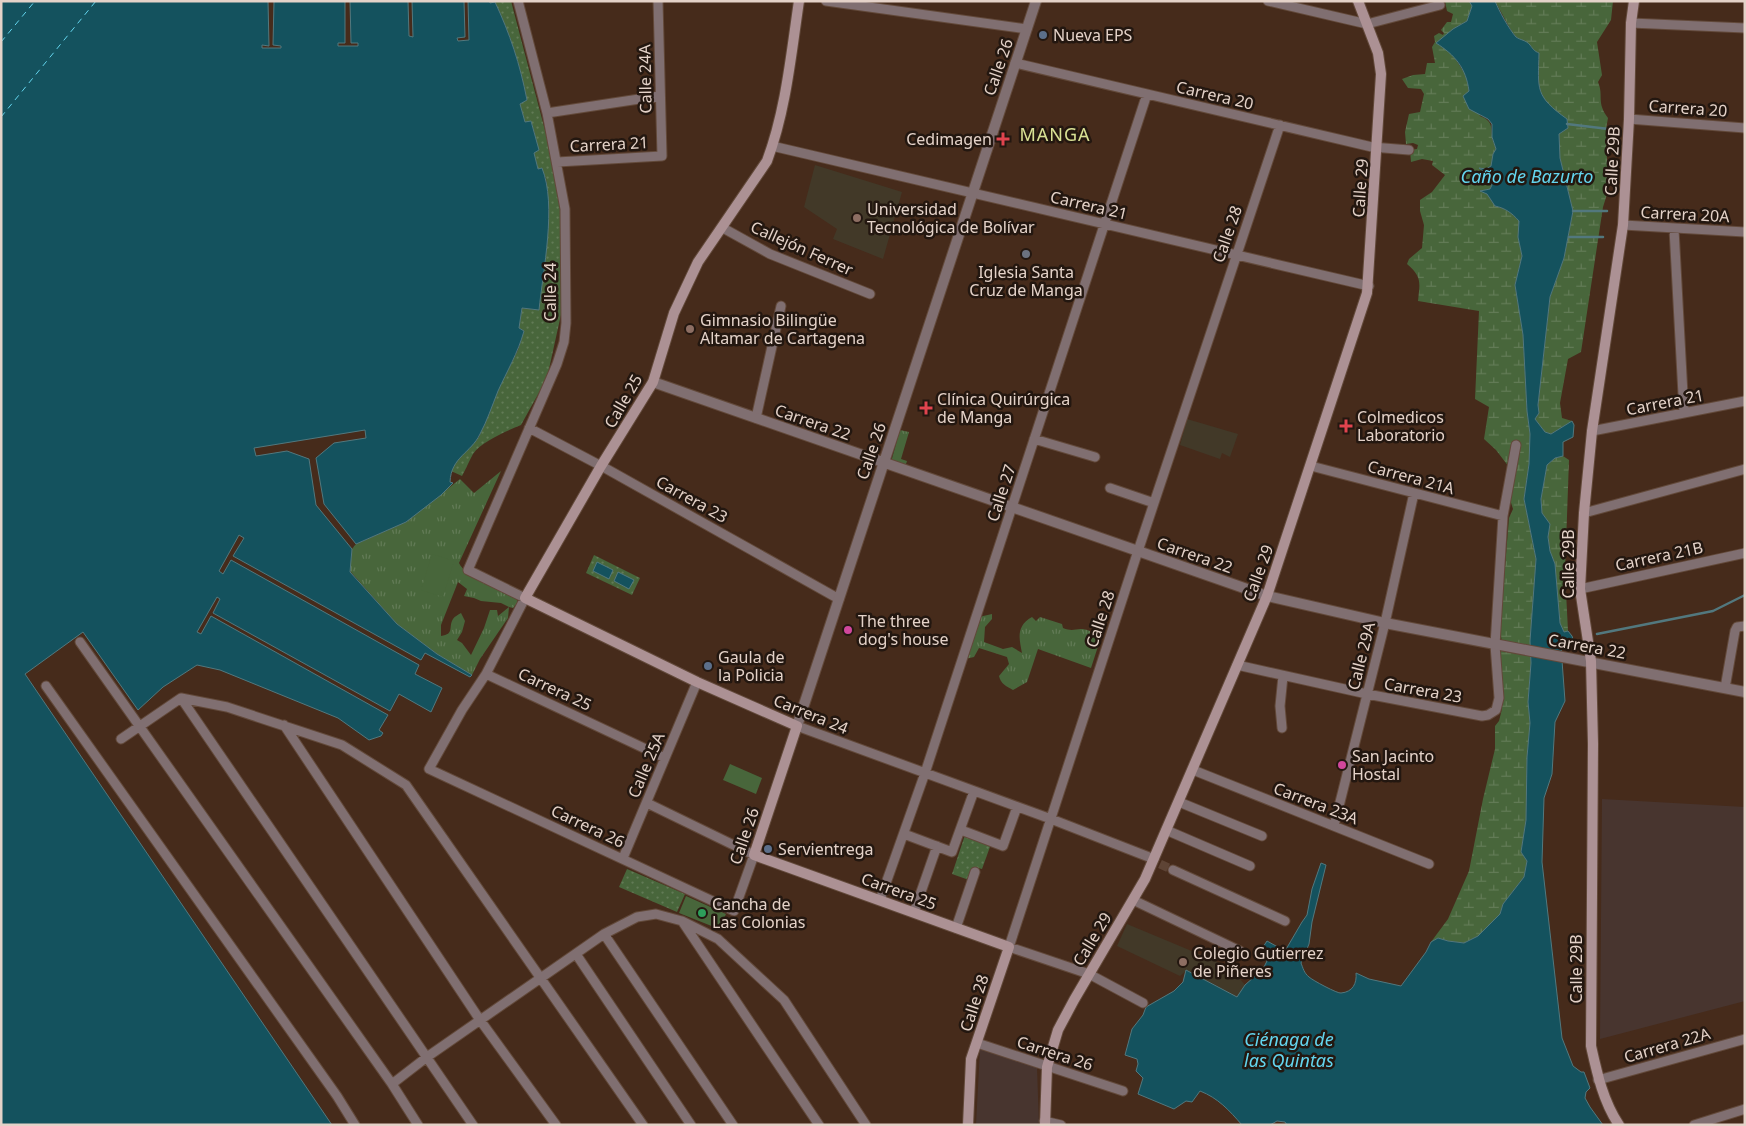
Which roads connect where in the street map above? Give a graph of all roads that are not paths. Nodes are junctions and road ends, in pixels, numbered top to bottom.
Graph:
1 (518, 1) edge
2 (658, 1) edge
3 (799, 1) edge
4 (826, 1) edge
5 (1036, 1) edge
6 (1268, 1) edge
7 (1358, 1) edge
8 (1634, 1) edge
9 (1440, 5) dead end
10 (1631, 23) junction
11 (1367, 24) junction
12 (1745, 28) edge
13 (1027, 29) junction
14 (1015, 63) junction
15 (1147, 94) junction
16 (659, 96) junction
17 (546, 113) junction
18 (1629, 119) junction
19 (1280, 125) junction
20 (1745, 128) edge
21 (772, 146) junction
22 (1377, 148) junction
23 (1409, 150) dead end
24 (662, 156) joint
25 (557, 162) junction
26 (973, 193) junction
27 (1104, 224) junction
28 (1623, 225) junction
29 (722, 228) junction
30 (1674, 229) junction
31 (1745, 232) edge
32 (1236, 254) junction
33 (1369, 286) junction
34 (870, 294) dead end
35 (781, 306) dead end
36 (653, 382) junction
37 (1745, 401) edge
38 (1684, 413) junction
39 (756, 418) junction
40 (529, 428) junction
41 (1592, 432) junction
42 (1034, 439) junction
43 (1516, 445) dead end
44 (1095, 457) dead end
45 (883, 462) junction
46 (602, 466) junction
47 (1311, 466) junction
48 (1745, 469) edge
49 (1110, 488) dead end
50 (1414, 493) junction
51 (1154, 503) junction
52 (1012, 508) junction
53 (1584, 513) junction
54 (1503, 516) junction
55 (1138, 552) junction
56 (1745, 553) edge
57 (468, 570) joint
58 (1580, 589) junction
59 (1267, 596) junction
60 (525, 598) junction
61 (839, 599) junction
62 (1385, 623) junction
63 (1741, 626) edge
64 (80, 642) dead end
65 (1499, 646) junction
66 (1591, 661) junction
67 (1237, 665) junction
68 (486, 674) junction
69 (1283, 676) junction
70 (696, 682) junction
71 (46, 686) dead end
72 (1724, 688) junction
73 (1745, 692) edge
74 (1367, 694) junction
75 (181, 698) junction
76 (284, 725) junction
77 (140, 726) junction
78 (797, 726) junction
79 (1282, 728) dead end
80 (121, 739) dead end
81 (666, 758) junction
82 (429, 769) joint
83 (1193, 770) junction
84 (925, 773) junction
85 (974, 791) junction
86 (1179, 802) junction
87 (647, 803) junction
88 (1017, 807) junction
89 (1051, 819) junction
90 (1334, 826) junction
91 (961, 830) junction
92 (1166, 830) junction
93 (904, 834) junction
94 (1262, 836) dead end
95 (937, 846) junction
96 (754, 855) junction
97 (622, 858) junction
98 (1156, 861) junction
99 (1429, 864) dead end
100 (1250, 866) dead end
101 (1173, 870) tunnel mouth
102 (975, 872) dead end
103 (880, 900) junction
104 (1133, 900) junction
105 (734, 911) joint
106 (914, 912) junction
107 (682, 921) junction
108 (1285, 921) dead end
109 (956, 928) junction
110 (604, 934) junction
111 (1009, 947) junction
112 (1240, 951) dead end
113 (576, 954) junction
114 (1089, 974) junction
115 (542, 979) junction
116 (1142, 1003) dead end
117 (480, 1020) junction
118 (1745, 1039) edge
119 (977, 1043) junction
120 (427, 1057) junction
121 (1047, 1067) junction
122 (1598, 1080) junction
123 (392, 1084) junction
124 (1123, 1091) dead end
125 (1745, 1109) edge
126 (1044, 1123) edge
127 (355, 1125) edge
128 (418, 1125) edge
129 (474, 1125) edge
130 (556, 1125) edge
131 (644, 1125) edge
132 (691, 1125) edge
133 (733, 1125) edge
134 (819, 1125) edge
135 (866, 1125) edge
136 (968, 1125) edge
137 (1061, 1125) edge
138 (1618, 1125) edge
139 (1694, 1125) edge

1 - 17 street, Calle 24
2 - 16 street, Calle 24A
3 - 21 main road, Calle 25
4 - 13 street
5 - 13 street, Calle 26
6 - 11 street
7 - 11 main road, Calle 29
8 - 10 main road, Calle 29B
9 - 11 street
10 - 12 street
10 - 18 main road, Calle 29B
11 - 22 main road, Calle 29
13 - 14 street, Calle 26
14 - 15 street, Carrera 20
14 - 26 street, Calle 26
15 - 19 street, Carrera 20
15 - 27 street, Calle 27
16 - 17 street
16 - 24 street, Calle 24A
17 - 25 street, Calle 24
18 - 20 street, Carrera 20
18 - 28 main road, Calle 29B
19 - 22 street, Carrera 20
19 - 32 street, Calle 28
21 - 26 street, Carrera 21
21 - 29 main road, Calle 25
22 - 23 street, Carrera 20
22 - 33 main road, Calle 29
24 - 25 street, Carrera 21
25 - 40 street, Calle 24
26 - 27 street, Carrera 21
26 - 45 street, Calle 26
27 - 32 street, Carrera 21
27 - 42 street, Calle 27
28 - 30 street, Carrera 20A
28 - 41 main road, Calle 29B
29 - 34 street, Callejón Ferrer
29 - 36 main road, Calle 25
30 - 31 street, Carrera 20A
30 - 38 street
32 - 33 street, Carrera 21
32 - 51 street, Calle 28
33 - 47 main road, Calle 29
35 - 39 street
36 - 39 street, Carrera 22
36 - 46 main road, Calle 25
37 - 38 street, Carrera 21
38 - 41 street, Carrera 21
39 - 45 street, Carrera 22
40 - 46 street, Carrera 23
40 - 57 street, Calle 24
41 - 53 main road, Calle 29B
42 - 44 street
42 - 52 street, Calle 27
43 - 54 street
45 - 52 street, Carrera 22
45 - 61 street, Calle 26
46 - 60 main road, Calle 25
46 - 61 street, Carrera 23
47 - 50 street, Carrera 21A
47 - 59 main road, Calle 29
48 - 53 street
49 - 51 street
50 - 54 street, Carrera 21A
50 - 62 street, Calle 29A
51 - 55 street, Calle 28
52 - 55 street, Carrera 22
52 - 84 street, Calle 27
53 - 58 main road, Calle 29B
54 - 65 street
55 - 59 street, Carrera 22
55 - 89 street, Calle 28
56 - 58 street, Carrera 21B
57 - 60 street, Carrera 24
58 - 66 main road, Calle 29B
59 - 62 street, Carrera 22
59 - 67 main road, Calle 29
60 - 68 street, Calle 25
60 - 70 main road, Carrera 24
61 - 78 street, Calle 26
62 - 65 street, Carrera 22
62 - 74 street, Calle 29A
63 - 72 street
64 - 77 street
65 - 66 street, Carrera 22
65 - 74 street, Carrera 23
66 - 72 street, Carrera 22
66 - 122 main road, Calle 29B
67 - 69 street, Carrera 23
67 - 83 main road, Calle 29
68 - 81 street, Carrera 25
68 - 82 street, Calle 25
69 - 74 street, Carrera 23
69 - 79 street
70 - 78 main road, Carrera 24
70 - 81 street, Calle 25A
71 - 127 street
72 - 73 street, Carrera 22
74 - 90 street, Calle 29A
75 - 76 street
75 - 77 street
75 - 120 street
76 - 115 street
76 - 117 street
77 - 80 street
77 - 123 street
78 - 84 street, Carrera 24
78 - 96 main road, Calle 26
81 - 87 street, Calle 25A
82 - 97 street, Carrera 26
83 - 86 main road, Calle 29
83 - 90 street, Carrera 23A
84 - 85 street, Carrera 24
84 - 93 street, Calle 27
85 - 88 street, Carrera 24
85 - 91 street
86 - 92 main road, Calle 29
86 - 94 street
87 - 96 street, Carrera 25
87 - 97 street, Calle 25A
88 - 89 street, Carrera 24
88 - 91 street
89 - 98 street, Carrera 24
89 - 111 street, Calle 28
90 - 99 street, Carrera 23A
91 - 95 street
92 - 98 main road, Calle 29
92 - 100 street
93 - 95 street
93 - 103 street, Calle 27
95 - 106 street
96 - 103 main road, Carrera 25
96 - 105 street, Calle 26
97 - 105 street, Carrera 26
98 - 104 main road, Calle 29
101 - 108 street
102 - 109 street
103 - 106 main road, Carrera 25
104 - 112 street
104 - 114 main road, Calle 29
106 - 109 main road, Carrera 25
107 - 110 street
107 - 134 street
107 - 135 street
109 - 111 main road, Carrera 25
110 - 113 street
110 - 133 street
111 - 114 street, Carrera 25
111 - 119 main road, Calle 28
113 - 115 street
113 - 132 street
114 - 116 street, Carrera 25
114 - 121 main road, Calle 29
115 - 117 street
115 - 131 street
117 - 120 street
117 - 130 street
118 - 122 street, Carrera 22A
119 - 121 street, Carrera 26
119 - 136 main road, Calle 28
120 - 123 street
120 - 129 street
121 - 124 street, Carrera 26
121 - 126 main road, Calle 29
122 - 138 main road, Calle 29B
123 - 128 street
125 - 139 street
126 - 137 street

